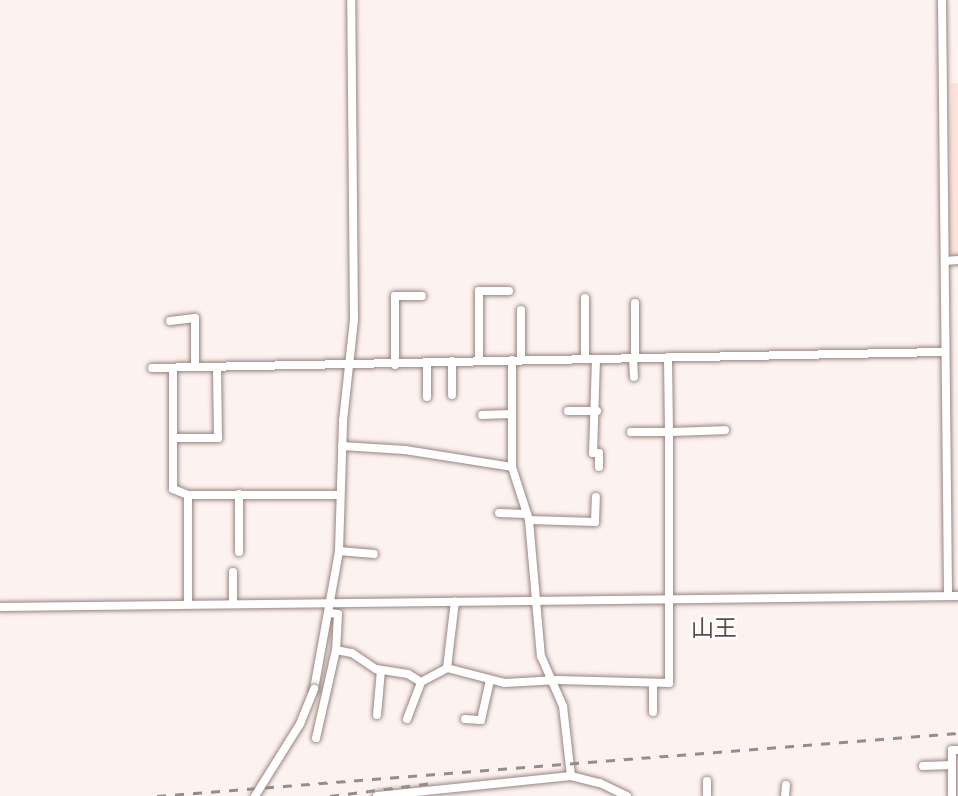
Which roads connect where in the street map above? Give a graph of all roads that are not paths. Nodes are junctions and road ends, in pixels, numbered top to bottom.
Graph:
1 (351, 0) edge
2 (942, 0) edge
3 (958, 260) edge
4 (944, 261) junction
5 (509, 291) dead end
6 (422, 296) dead end
7 (585, 298) dead end
8 (635, 303) dead end
9 (522, 310) dead end
10 (170, 321) dead end
11 (945, 352) junction
12 (668, 357) junction
13 (634, 358) junction
14 (585, 359) junction
15 (596, 359) junction
16 (517, 360) junction
17 (452, 361) junction
18 (478, 361) junction
19 (395, 365) junction
20 (427, 365) junction
21 (195, 367) junction
22 (217, 367) junction
23 (348, 367) junction
24 (152, 368) dead end
25 (173, 368) junction
26 (634, 377) dead end
27 (452, 395) dead end
28 (427, 397) dead end
29 (568, 411) dead end
30 (597, 411) junction
31 (482, 415) dead end
32 (512, 415) junction
33 (725, 430) dead end
34 (631, 432) dead end
35 (669, 432) junction
36 (173, 438) junction
37 (342, 446) junction
38 (512, 467) junction
39 (599, 467) dead end
40 (239, 494) junction
41 (188, 495) junction
42 (340, 495) junction
43 (596, 497) dead end
44 (499, 513) dead end
45 (528, 517) junction
46 (339, 551) junction
47 (239, 552) dead end
48 (374, 554) dead end
49 (233, 572) dead end
50 (953, 596) edge
51 (672, 599) junction
52 (538, 600) junction
53 (455, 601) junction
54 (333, 603) junction
55 (188, 604) junction
56 (233, 604) junction
57 (0, 607) edge
58 (331, 613) junction
59 (336, 650) junction
60 (447, 668) junction
61 (381, 670) junction
62 (490, 680) junction
63 (421, 682) junction
64 (552, 682) junction
65 (653, 684) junction
66 (653, 712) dead end
67 (377, 715) dead end
68 (407, 719) dead end
69 (465, 719) dead end
70 (316, 738) dead end
71 (958, 750) edge
72 (923, 765) dead end
73 (952, 765) junction
74 (571, 776) junction
75 (707, 781) dead end
76 (786, 785) dead end
77 (445, 786) junction
78 (256, 796) edge
79 (377, 796) edge
80 (446, 796) edge
81 (627, 796) edge
82 (707, 796) edge
83 (786, 796) edge
84 (953, 796) edge

1 - 23 street
2 - 4 street
3 - 4 street
4 - 11 street
5 - 18 street
6 - 19 street
7 - 14 street
8 - 13 street
9 - 16 street
10 - 21 street
11 - 12 street
11 - 50 street
12 - 13 street
12 - 35 street
13 - 15 street
13 - 26 street
14 - 15 street
14 - 16 street
15 - 30 street
16 - 18 street
16 - 32 street
17 - 18 street
17 - 20 street
17 - 27 street
19 - 20 street
19 - 23 street
20 - 28 street
21 - 22 street
21 - 25 street
22 - 23 street
22 - 36 street
23 - 37 street
24 - 25 street
25 - 36 street
29 - 30 street
30 - 39 street
31 - 32 street
32 - 38 street
33 - 35 street
34 - 35 street
35 - 51 street
36 - 41 street
37 - 38 street
37 - 42 street
38 - 45 street
40 - 41 street
40 - 42 street
40 - 47 street
41 - 55 street
42 - 46 street
43 - 45 street
44 - 45 street
45 - 52 street
46 - 48 street
46 - 54 street
49 - 56 street
50 - 51 street
51 - 52 street
51 - 65 street
52 - 53 street
52 - 64 street
53 - 54 street
53 - 60 street
54 - 56 street
54 - 58 street
55 - 56 street
55 - 57 street
58 - 59 street
58 - 78 street, bridge
59 - 61 street
59 - 70 street
60 - 62 street
60 - 63 street
61 - 63 street
61 - 67 street
62 - 64 street
62 - 69 street
63 - 68 street
64 - 65 street
64 - 74 street
65 - 66 street
71 - 73 street
72 - 73 street
73 - 84 street
74 - 77 street
74 - 81 street
75 - 82 street
76 - 83 street
77 - 79 street
77 - 80 street

